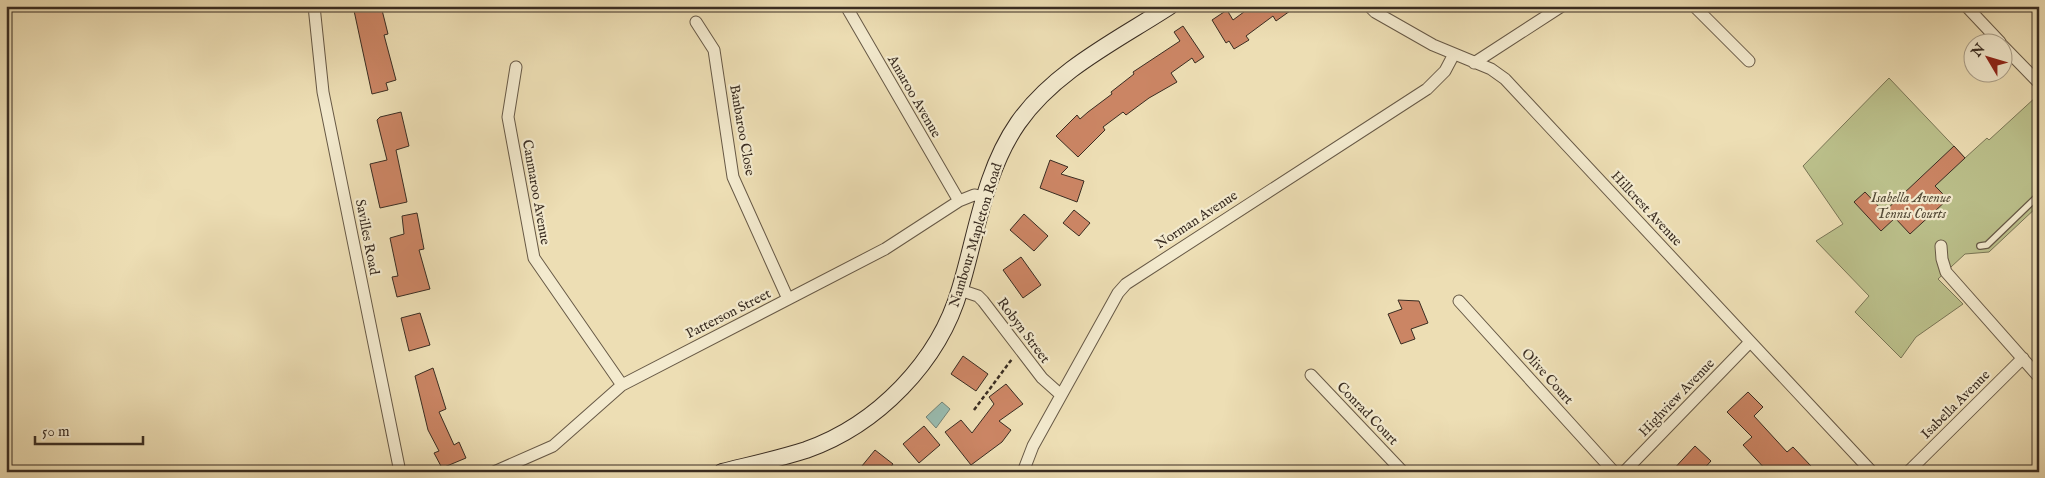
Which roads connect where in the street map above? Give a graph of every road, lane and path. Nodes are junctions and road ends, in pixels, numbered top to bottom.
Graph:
1 (314, 6) edge
2 (846, 6) edge
3 (1170, 6) edge
4 (1369, 6) edge
5 (1562, 6) edge
6 (1694, 6) edge
7 (1966, 6) edge
8 (696, 22) dead end
9 (1990, 32) edge
10 (1454, 54) junction
11 (2012, 55) edge
12 (1749, 62) dead end
13 (1474, 63) junction
14 (516, 67) dead end
15 (2039, 83) edge
16 (2039, 195) edge
17 (985, 197) junction
18 (959, 201) junction
19 (1941, 246) dead end
20 (1980, 246) dead end
21 (960, 290) junction
22 (788, 299) junction
23 (1459, 301) dead end
24 (1750, 342) junction
25 (1020, 349) junction
26 (2023, 358) junction
27 (1311, 375) dead end
28 (2039, 377) edge
29 (622, 386) junction
30 (1061, 395) junction
31 (974, 410) dead end
32 (400, 472) edge
33 (494, 472) edge
34 (722, 472) edge
35 (1023, 472) edge
36 (1403, 472) edge
37 (1614, 472) edge
38 (1624, 472) edge
39 (1872, 472) edge
40 (1908, 472) edge

1 - 32 street, Savilles Road
2 - 18 street, Amaroo Avenue
3 - 17 main road, Nambour Mapleton Road
4 - 10 street, Hillcrest Avenue
5 - 13 street
6 - 12 street
7 - 9 street
8 - 22 street, Banbaroo Close
10 - 13 street, Hillcrest Avenue
10 - 30 street, Norman Avenue
11 - 15 street
13 - 24 street, Hillcrest Avenue
14 - 29 street, Canmaroo Avenue
16 - 20 lane
17 - 18 street, Patterson Street
17 - 21 main road, Nambour Mapleton Road
18 - 22 street, Patterson Street
19 - 26 street
21 - 25 street, Robyn Street
21 - 34 main road, Nambour Mapleton Road
22 - 29 street, Patterson Street
23 - 37 street, Olive Court
24 - 38 street, Highview Avenue
24 - 39 street, Hillcrest Avenue
25 - 30 street, Robyn Street
25 - 31 path
26 - 28 street
26 - 40 street, Isabella Avenue
27 - 36 street, Conrad Court
29 - 33 street, Patterson Street
30 - 35 street, Norman Avenue

